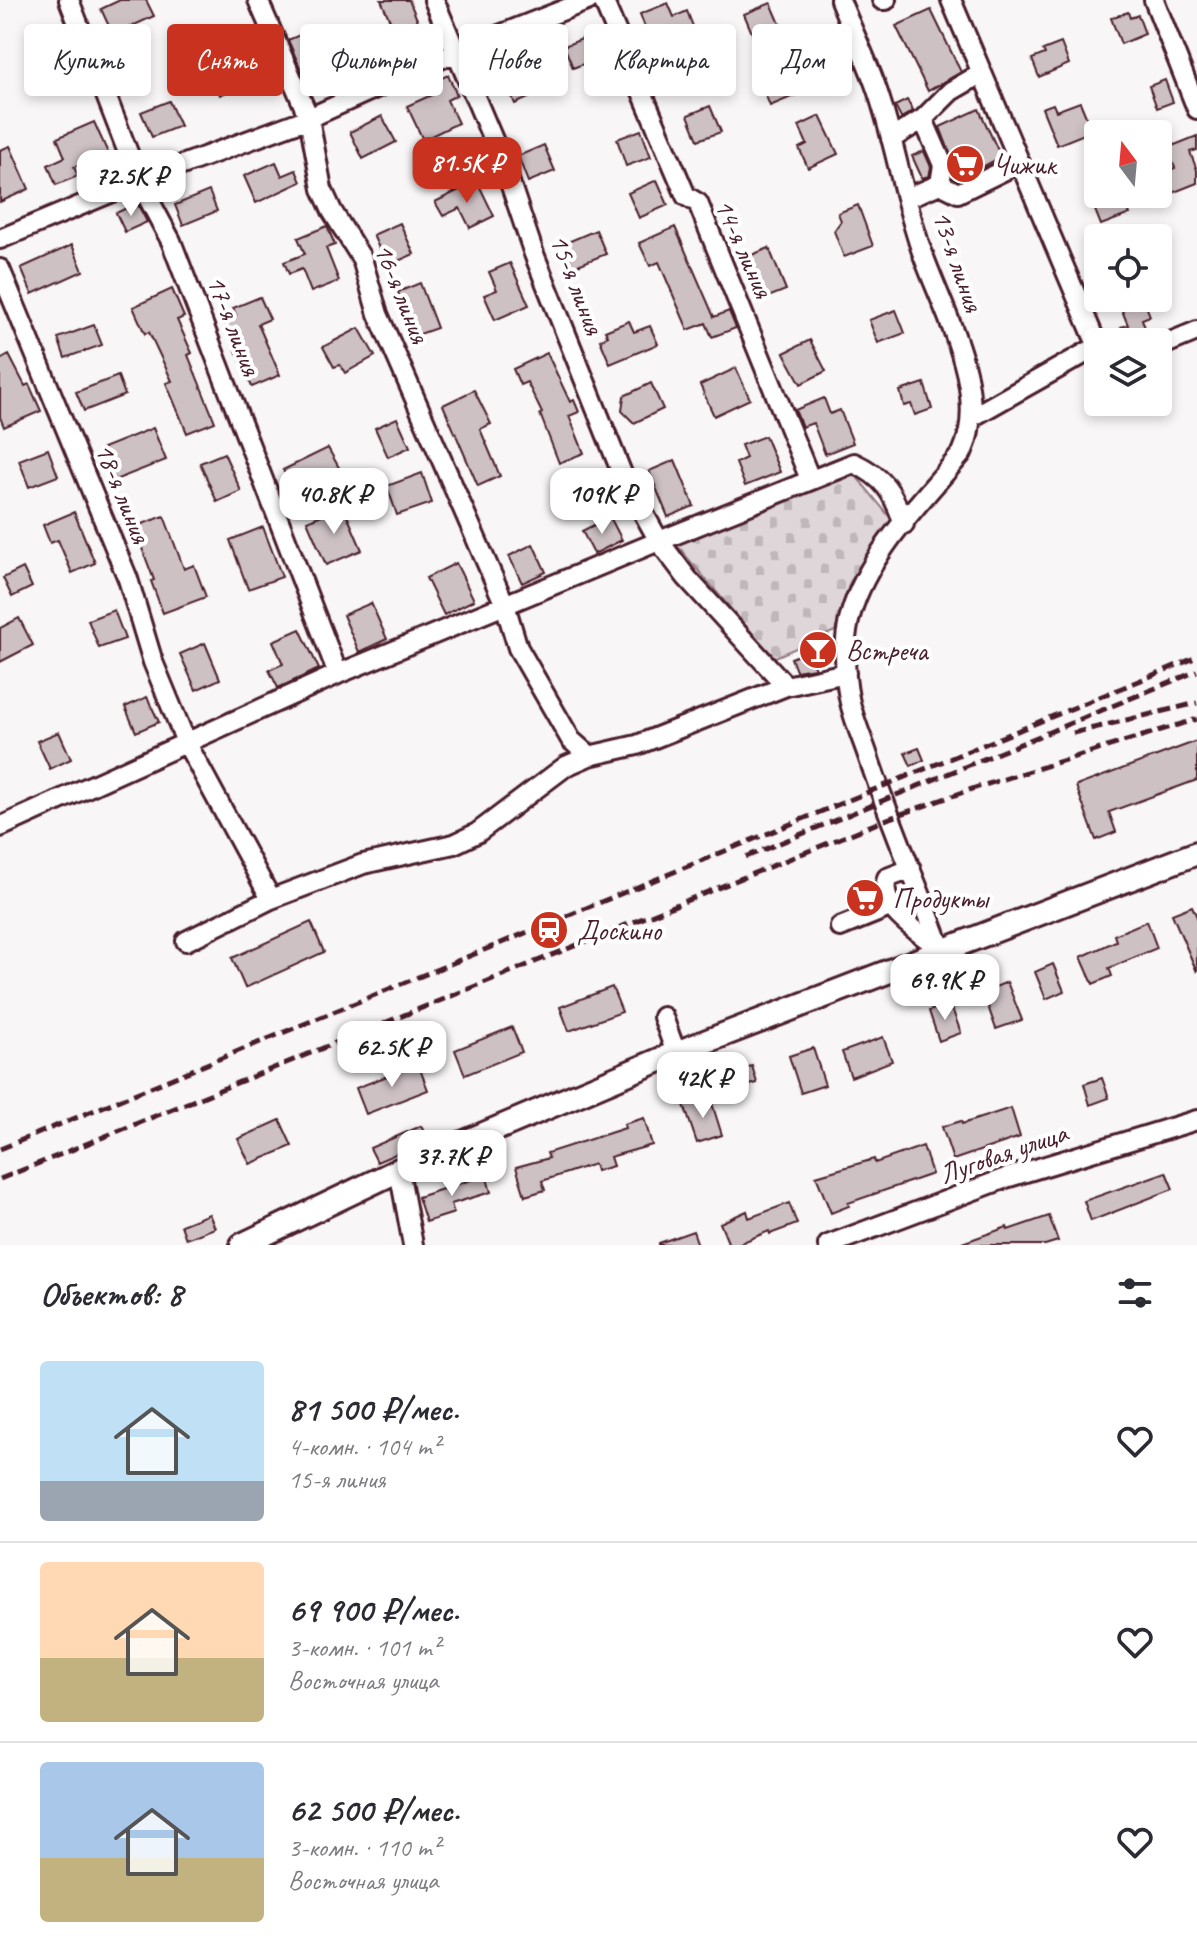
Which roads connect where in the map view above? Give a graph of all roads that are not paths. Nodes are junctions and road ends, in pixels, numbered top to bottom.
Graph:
1 (69, 0) edge
2 (258, 0) edge
3 (434, 0) edge
4 (589, 0) edge
5 (603, 0) edge
6 (840, 0) edge
7 (951, 0) edge
8 (1154, 0) edge
9 (456, 52) junction
10 (982, 73) junction
11 (1197, 109) edge
12 (309, 118) junction
13 (923, 119) junction
14 (891, 139) junction
15 (1017, 156) junction
16 (139, 181) junction
17 (940, 184) junction
18 (907, 198) junction
19 (0, 239) edge
20 (0, 269) edge
21 (1090, 328) edge
22 (1197, 331) edge
23 (1172, 341) edge
24 (1084, 354) edge
25 (972, 417) junction
26 (810, 479) junction
27 (904, 524) junction
28 (659, 541) junction
29 (505, 605) junction
30 (846, 673) junction
31 (338, 674) junction
32 (786, 686) junction
33 (186, 742) junction
34 (589, 756) junction
35 (3, 822) edge
36 (1197, 853) edge
37 (911, 869) junction
38 (271, 899) junction
39 (890, 907) junction
40 (840, 927) dead end
41 (186, 941) dead end
42 (942, 951) junction
43 (663, 1017) dead end
44 (676, 1053) junction
45 (1197, 1120) edge
46 (399, 1170) junction
47 (242, 1245) edge
48 (413, 1245) edge
49 (828, 1245) edge

1 - 16 street, 17-я линия
2 - 12 street, 16-я линия
3 - 9 street, 15-я линия
4 - 9 street
5 - 26 street, 14-я линия
6 - 14 street, 13-я линия
7 - 10 street
8 - 11 street
9 - 12 street
9 - 28 street, 15-я линия
10 - 13 street
10 - 15 street
12 - 16 street
12 - 29 street, 16-я линия
13 - 14 street
13 - 17 street
14 - 18 street, 13-я линия
15 - 17 street
15 - 21 street
16 - 19 street
16 - 31 street, 17-я линия
17 - 18 street
18 - 25 street, 13-я линия
20 - 33 street, 18-я линия
22 - 23 street
24 - 25 street
25 - 27 street, 13-я линия
26 - 27 street
26 - 28 street
27 - 30 street
28 - 29 street
28 - 32 street, 15-я линия
29 - 31 street
29 - 34 street, 16-я линия
30 - 32 street
30 - 37 street
31 - 33 street
32 - 34 street
33 - 35 street
33 - 38 street, 18-я линия
34 - 38 street
36 - 42 main road
37 - 39 street
37 - 42 street
38 - 41 street
39 - 40 street
39 - 42 street
42 - 44 main road
43 - 44 street
44 - 46 main road
45 - 49 street, Луговая улица
46 - 47 main road
46 - 48 street

